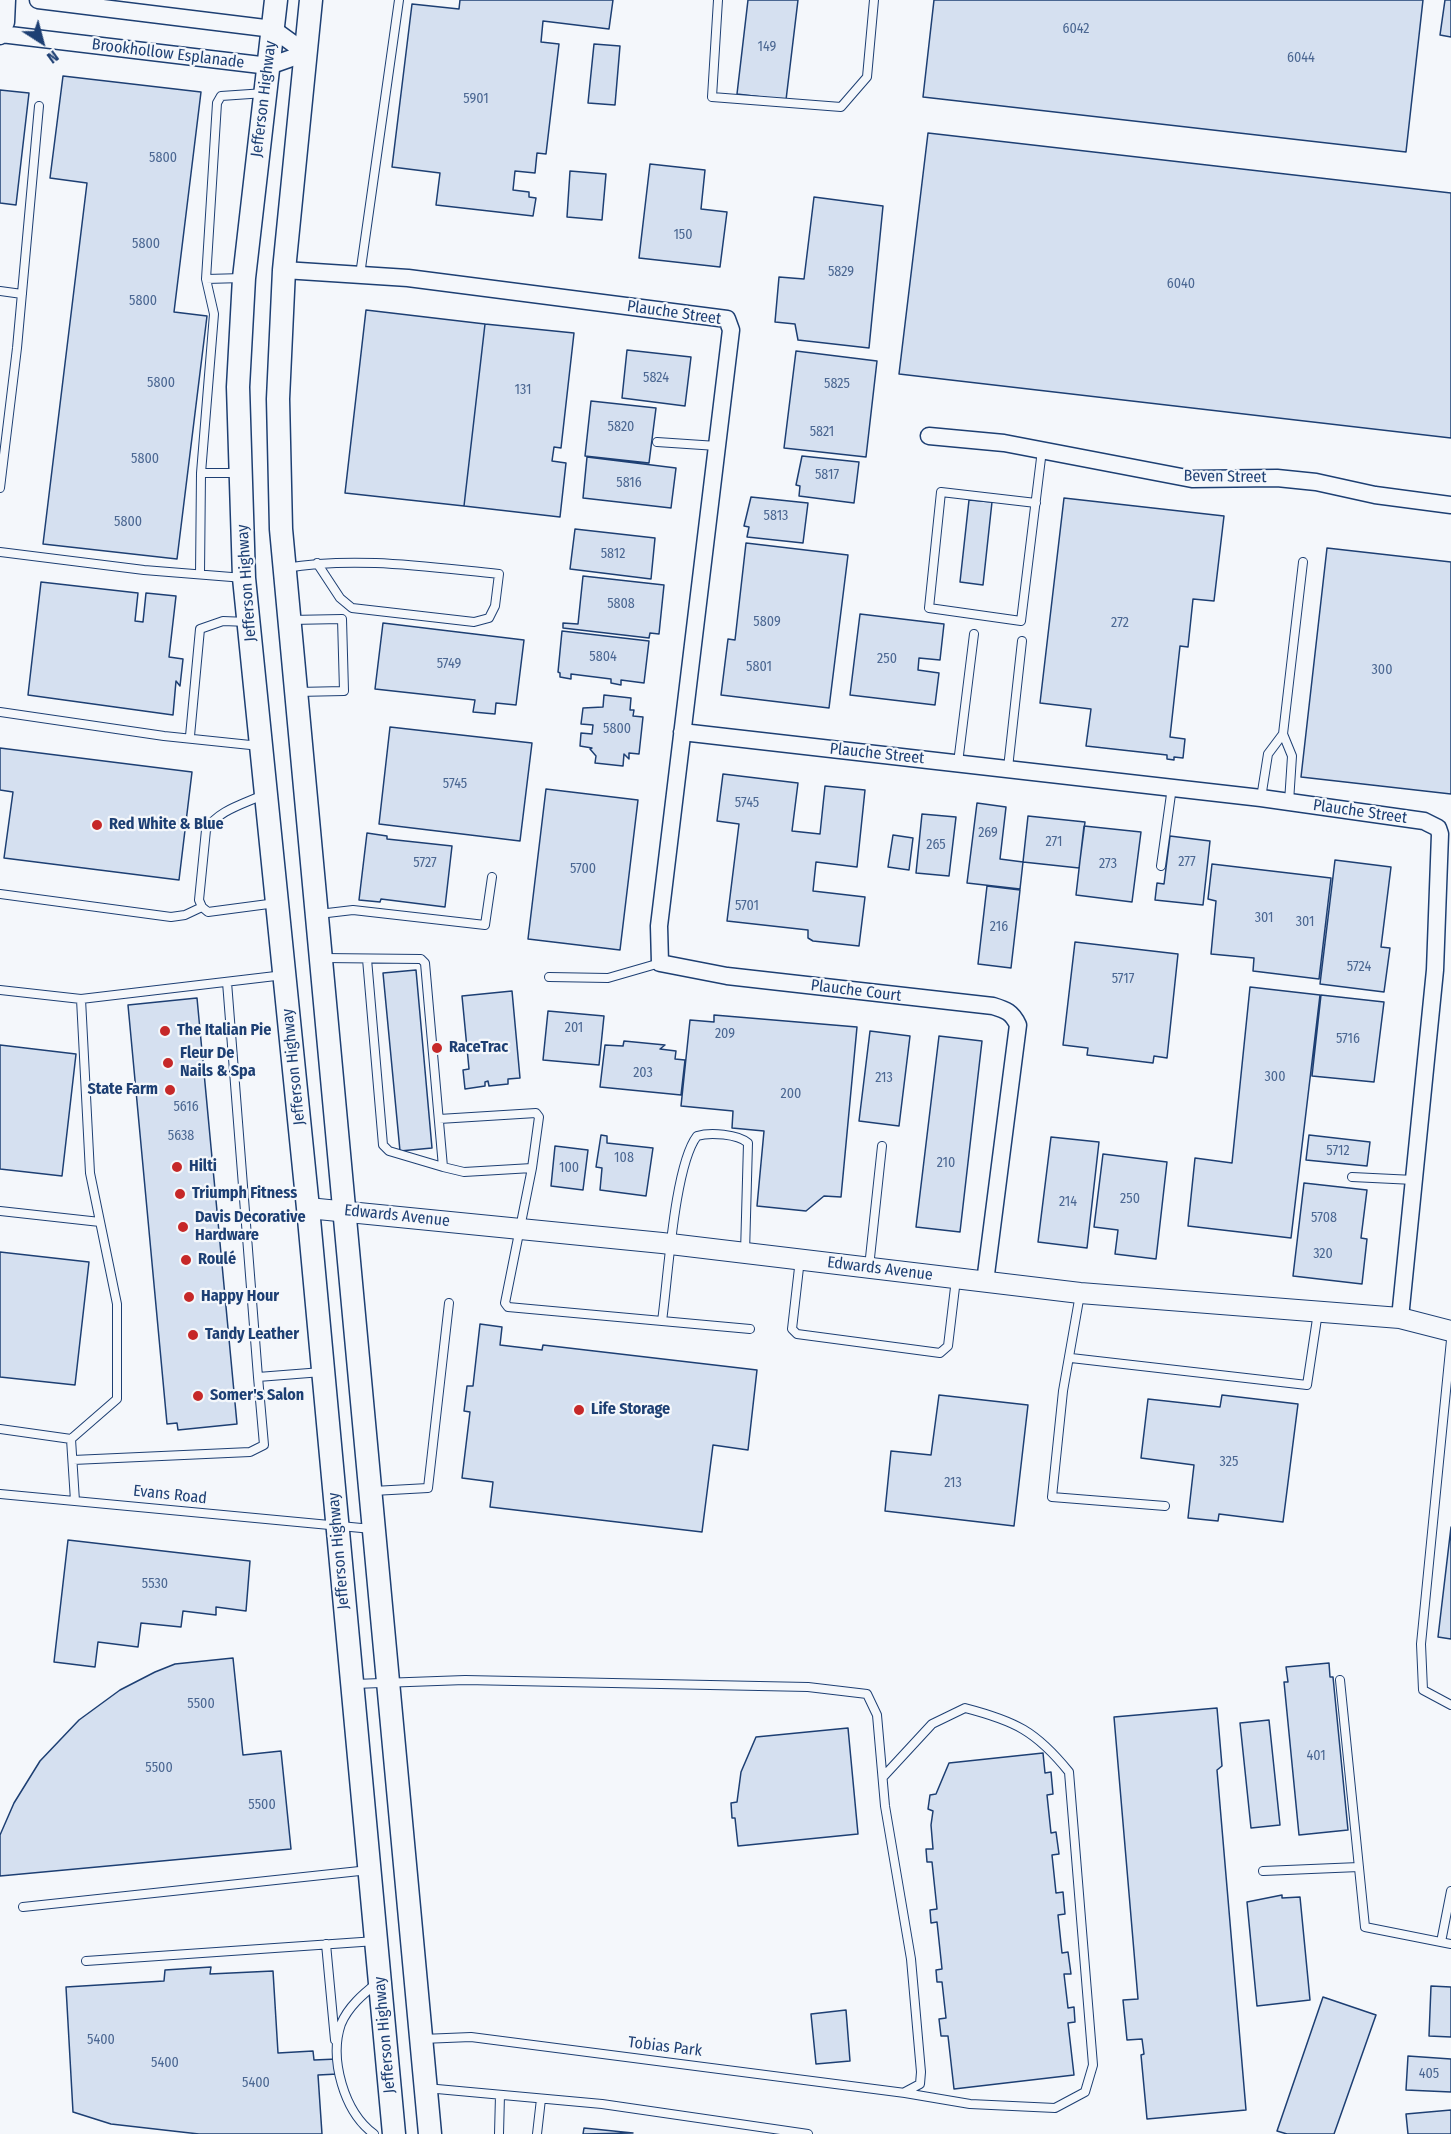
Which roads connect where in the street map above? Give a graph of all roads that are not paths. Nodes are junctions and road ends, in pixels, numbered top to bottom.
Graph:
1 (7, 0) edge
2 (38, 0) edge
3 (276, 0) edge
4 (311, 0) edge
5 (399, 0) edge
6 (718, 0) edge
7 (874, 0) edge
8 (273, 29) junction
9 (1, 35) edge
10 (306, 52) junction
11 (269, 66) junction
12 (265, 93) junction
13 (39, 106) dead end
14 (284, 270) junction
15 (360, 275) junction
16 (244, 278) junction
17 (206, 279) junction
18 (0, 291) edge
19 (22, 294) junction
20 (929, 436) dead end
21 (657, 442) dead end
22 (717, 446) junction
23 (1042, 450) junction
24 (201, 473) junction
25 (241, 473) junction
26 (0, 488) edge
27 (1036, 503) junction
28 (1451, 505) edge
29 (0, 552) edge
30 (1303, 562) dead end
31 (317, 563) junction
32 (285, 568) junction
33 (200, 574) junction
34 (244, 578) junction
35 (290, 620) junction
36 (248, 622) junction
37 (974, 634) dead end
38 (1022, 641) dead end
39 (296, 692) junction
40 (0, 712) edge
41 (682, 732) junction
42 (1283, 734) junction
43 (190, 736) junction
44 (260, 746) junction
45 (958, 763) junction
46 (1008, 768) junction
47 (1172, 787) junction
48 (265, 794) junction
49 (1261, 798) junction
50 (1289, 802) junction
51 (1161, 866) dead end
52 (492, 877) dead end
53 (0, 894) edge
54 (278, 903) junction
55 (202, 907) junction
56 (316, 914) junction
57 (320, 958) junction
58 (367, 959) junction
59 (660, 963) junction
60 (285, 975) junction
61 (549, 977) dead end
62 (227, 982) junction
63 (0, 990) edge
64 (81, 999) junction
65 (439, 1119) junction
66 (882, 1146) dead end
67 (443, 1167) junction
68 (532, 1168) junction
69 (1352, 1177) dead end
70 (1414, 1180) junction
71 (308, 1208) junction
72 (0, 1211) edge
73 (346, 1211) junction
74 (100, 1222) junction
75 (518, 1228) junction
76 (672, 1244) junction
77 (745, 1253) junction
78 (800, 1259) junction
79 (869, 1267) junction
80 (956, 1278) junction
81 (985, 1282) junction
82 (1080, 1293) junction
83 (449, 1303) dead end
84 (1318, 1312) junction
85 (1400, 1318) junction
86 (662, 1322) junction
87 (750, 1329) dead end
88 (1451, 1330) edge
89 (1451, 1340) edge
90 (1071, 1358) junction
91 (322, 1372) junction
92 (258, 1377) junction
93 (0, 1429) edge
94 (72, 1439) junction
95 (73, 1460) junction
96 (371, 1491) junction
97 (0, 1494) edge
98 (75, 1501) junction
99 (1165, 1506) dead end
100 (336, 1526) junction
101 (375, 1530) junction
102 (1340, 1680) dead end
103 (387, 1682) junction
104 (352, 1684) junction
105 (1451, 1705) edge
106 (883, 1778) junction
107 (1359, 1867) junction
108 (370, 1870) junction
109 (1263, 1871) dead end
110 (1451, 1891) edge
111 (23, 1906) dead end
112 (376, 1941) junction
113 (1441, 1942) junction
114 (326, 1944) junction
115 (1451, 1944) edge
116 (86, 1960) dead end
117 (380, 1981) junction
118 (422, 2039) junction
119 (336, 2052) junction
120 (426, 2088) junction
121 (905, 2093) junction
122 (500, 2095) junction
123 (541, 2099) junction
124 (374, 2134) edge
125 (394, 2134) edge
126 (430, 2134) edge
127 (499, 2134) edge
128 (537, 2134) edge
129 (808, 2134) edge

1 - 9 street, Brookhollow Esplanade
2 - 8 street
3 - 8 main road, Jefferson Highway
4 - 10 main road
5 - 15 lane
6 - 7 lane
8 - 10 street
8 - 11 main road, Jefferson Highway
9 - 11 street, Brookhollow Esplanade
10 - 11 street, Brookhollow Esplanade
10 - 14 main road
11 - 12 main road, Jefferson Highway
12 - 16 main road, Jefferson Highway
12 - 17 lane
13 - 19 lane
14 - 15 street, Plauche Street
14 - 32 main road
15 - 22 street, Plauche Street
16 - 17 lane
16 - 25 main road, Jefferson Highway
17 - 24 lane
18 - 19 lane
19 - 26 lane
20 - 23 street, Beven Street
21 - 22 lane
22 - 41 street, Plauche Street
23 - 27 lane
23 - 28 street, Beven Street
24 - 25 lane
24 - 33 lane
25 - 34 main road, Jefferson Highway
27 - 27 lane
29 - 33 lane
30 - 42 lane
31 - 31 lane
31 - 32 lane
32 - 35 main road
33 - 34 lane
34 - 36 main road, Jefferson Highway
35 - 39 main road
35 - 39 lane
36 - 43 lane
36 - 44 main road, Jefferson Highway
37 - 45 lane
38 - 46 lane
39 - 56 main road
40 - 43 lane
41 - 45 street, Plauche Street
41 - 59 street
42 - 49 lane
42 - 50 lane
43 - 44 lane
44 - 48 main road, Jefferson Highway
45 - 46 street, Plauche Street
46 - 47 street, Plauche Street
47 - 49 street, Plauche Street
47 - 51 lane
48 - 54 main road, Jefferson Highway
48 - 55 lane
49 - 50 street, Plauche Street
50 - 70 street, Plauche Street
52 - 56 lane
53 - 55 lane
54 - 55 lane
54 - 60 main road, Jefferson Highway
56 - 57 main road
57 - 58 lane
57 - 73 main road
58 - 65 lane
58 - 67 lane
59 - 61 lane
59 - 81 street, Plauche Court
60 - 62 lane
60 - 71 main road, Jefferson Highway
62 - 64 lane
62 - 92 lane
63 - 64 lane
64 - 74 lane
65 - 67 lane
65 - 68 lane
66 - 79 lane
67 - 68 lane
68 - 75 lane
69 - 70 lane
70 - 85 street, Plauche Street
71 - 73 street, Edwards Avenue
71 - 91 main road, Jefferson Highway
72 - 74 lane
73 - 75 street, Edwards Avenue
73 - 96 main road
74 - 94 lane
75 - 76 street, Edwards Avenue
75 - 86 lane
76 - 77 street, Edwards Avenue
76 - 77 lane
76 - 86 lane
77 - 78 street, Edwards Avenue
78 - 79 street, Edwards Avenue
78 - 80 lane
79 - 80 street, Edwards Avenue
80 - 81 street, Edwards Avenue
81 - 82 street, Edwards Avenue
82 - 84 street, Edwards Avenue
82 - 90 lane
83 - 96 lane
84 - 85 street, Edwards Avenue
84 - 90 lane
85 - 88 street, Edwards Avenue
86 - 87 lane
89 - 105 lane
90 - 99 lane
91 - 92 lane
91 - 100 main road, Jefferson Highway
92 - 95 lane
93 - 94 lane
94 - 95 lane
95 - 98 lane
96 - 101 main road
97 - 98 lane, Evans Road
98 - 100 lane, Evans Road
100 - 101 lane, Evans Road
100 - 104 main road, Jefferson Highway
101 - 103 main road
102 - 107 lane
103 - 104 lane
103 - 106 lane
103 - 118 main road
104 - 108 main road, Jefferson Highway
106 - 121 lane
106 - 121 lane, Tobias Park
107 - 109 lane
107 - 113 lane
108 - 111 lane
108 - 112 main road, Jefferson Highway
110 - 113 lane
112 - 114 lane
112 - 117 main road, Jefferson Highway
113 - 115 lane
114 - 116 lane
114 - 119 lane
117 - 119 lane
117 - 125 main road, Jefferson Highway
118 - 120 main road
118 - 121 lane, Tobias Park
119 - 124 lane
120 - 122 lane
120 - 126 main road
122 - 123 lane
122 - 127 lane
123 - 128 lane
123 - 129 lane

